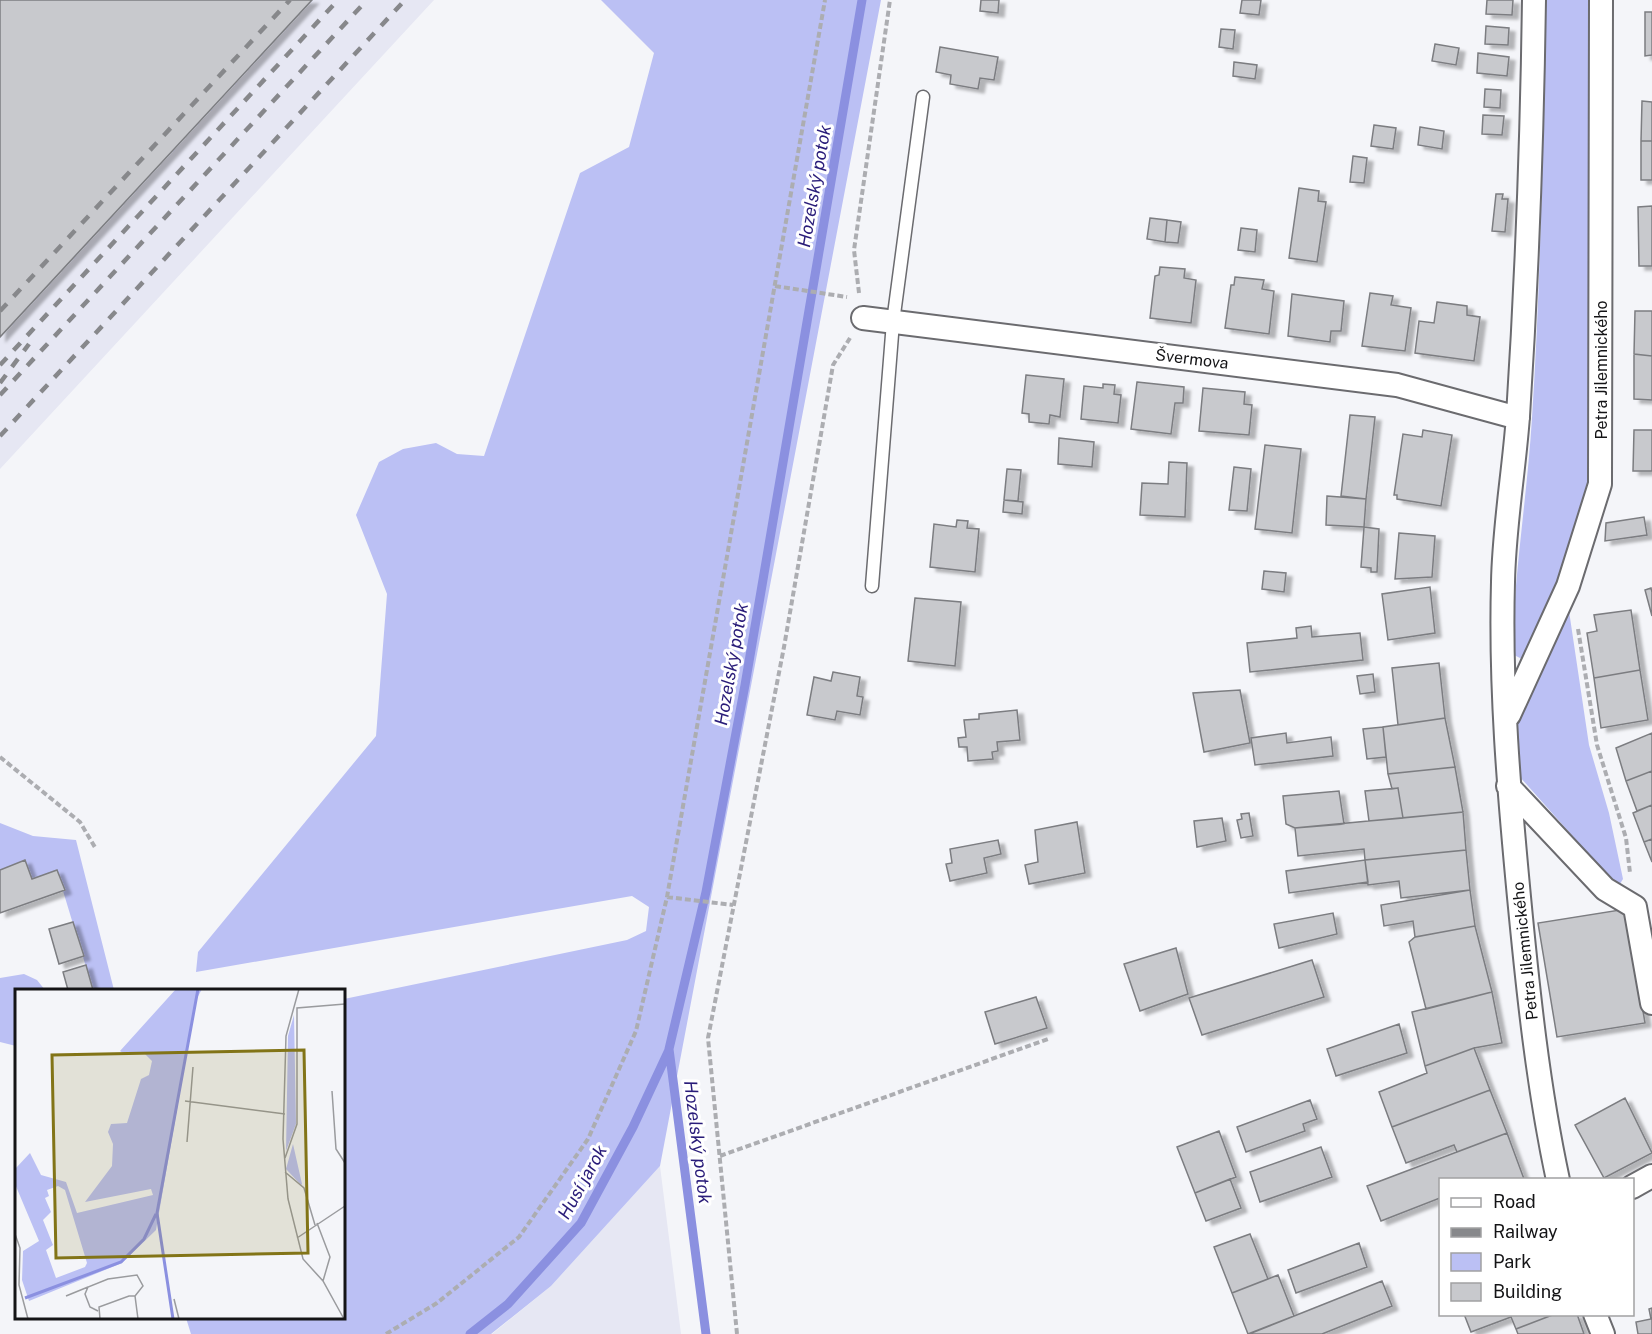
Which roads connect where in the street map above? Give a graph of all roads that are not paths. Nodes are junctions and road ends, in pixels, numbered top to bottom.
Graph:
1 (1534, 0) edge
2 (1601, 0) edge
3 (923, 97) dead end
4 (861, 309) road end
5 (892, 322) junction
6 (1518, 418) junction
7 (872, 586) dead end
8 (1505, 722) junction
9 (1508, 786) junction
10 (1652, 1003) edge
11 (1652, 1176) edge
12 (1558, 1178) edge
13 (1634, 1186) edge
14 (1596, 1316) edge
15 (1603, 1334) edge

1 - 6 street, Petra Jilemnického
2 - 8 street, Petra Jilemnického
3 - 5 lane
4 - 5 street, Švermova
5 - 6 street, Švermova
5 - 7 lane
6 - 8 street, Petra Jilemnického
8 - 9 street, Petra Jilemnického
9 - 10 street
9 - 12 street, Petra Jilemnického
11 - 13 street
14 - 15 street

